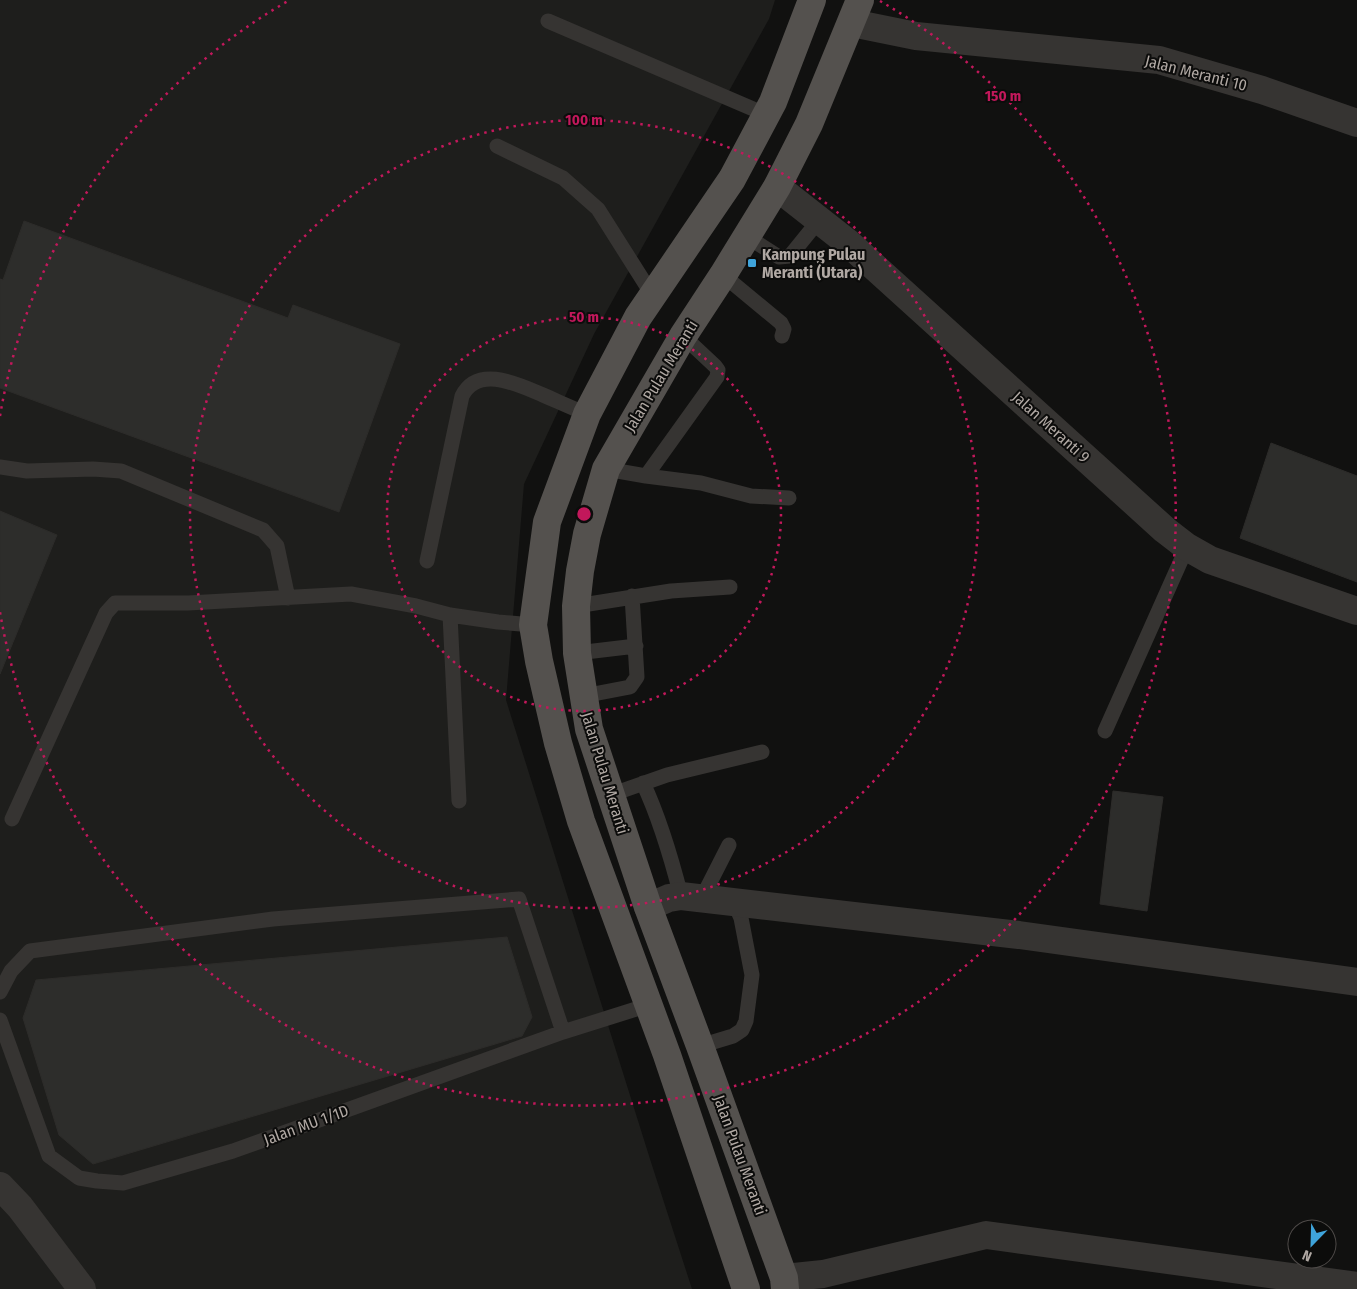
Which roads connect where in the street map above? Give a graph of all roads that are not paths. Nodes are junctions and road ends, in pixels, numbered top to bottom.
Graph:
1 (812, 0) edge
2 (856, 11) edge
3 (548, 21) dead end
4 (766, 115) junction
5 (1357, 122) edge
6 (497, 146) dead end
7 (778, 187) junction
8 (820, 219) junction
9 (746, 236) junction
10 (723, 275) junction
11 (653, 296) junction
12 (683, 336) junction
13 (782, 336) dead end
14 (587, 414) junction
15 (0, 467) edge
16 (606, 469) junction
17 (646, 476) junction
18 (789, 498) dead end
19 (1187, 547) junction
20 (427, 561) dead end
21 (730, 587) dead end
22 (632, 596) junction
23 (288, 598) junction
24 (576, 606) junction
25 (1357, 612) edge
26 (450, 615) junction
27 (533, 625) junction
28 (636, 646) junction
29 (577, 653) junction
30 (583, 696) junction
31 (1106, 732) dead end
32 (762, 752) dead end
33 (643, 783) junction
34 (610, 795) junction
35 (459, 802) dead end
36 (12, 819) dead end
37 (729, 845) dead end
38 (691, 897) junction
39 (734, 902) junction
40 (648, 908) junction
41 (1357, 982) edge
42 (0, 992) edge
43 (649, 1006) junction
44 (0, 1020) edge
45 (563, 1032) junction
46 (700, 1046) junction
47 (0, 1186) edge
48 (784, 1284) edge
49 (1357, 1286) edge
50 (82, 1289) edge
51 (746, 1289) edge

1 - 4 main road
2 - 5 street, Jalan Meranti 10
2 - 7 main road, Jalan Pulau Meranti
3 - 4 lane
4 - 11 main road
6 - 11 lane
7 - 8 street, Jalan Meranti 9
7 - 9 main road, Jalan Pulau Meranti
8 - 9 lane
8 - 19 street, Jalan Meranti 9
9 - 10 main road, Jalan Pulau Meranti
10 - 12 main road, Jalan Pulau Meranti
10 - 13 lane
11 - 14 main road
12 - 16 main road, Jalan Pulau Meranti
12 - 17 lane
14 - 20 lane
14 - 27 main road
15 - 23 lane
16 - 17 lane
16 - 24 main road, Jalan Pulau Meranti
17 - 18 lane
19 - 25 street, Jalan Meranti 9
19 - 31 lane
21 - 22 lane
22 - 24 lane
22 - 28 lane
23 - 26 lane
23 - 36 lane
24 - 29 main road, Jalan Pulau Meranti
26 - 27 lane
26 - 35 lane
27 - 43 main road
28 - 29 lane
28 - 30 lane
29 - 30 main road, Jalan Pulau Meranti
30 - 34 main road, Jalan Pulau Meranti
32 - 33 lane
33 - 34 lane
33 - 38 lane
34 - 40 main road, Jalan Pulau Meranti
37 - 38 lane
38 - 39 street
38 - 40 street
39 - 41 street
39 - 46 lane
40 - 46 main road, Jalan Pulau Meranti
42 - 45 lane
43 - 45 lane, Jalan MU 1/1D
43 - 51 main road
44 - 45 lane, Jalan MU 1/1D
46 - 48 main road, Jalan Pulau Meranti
47 - 50 street
48 - 49 street

